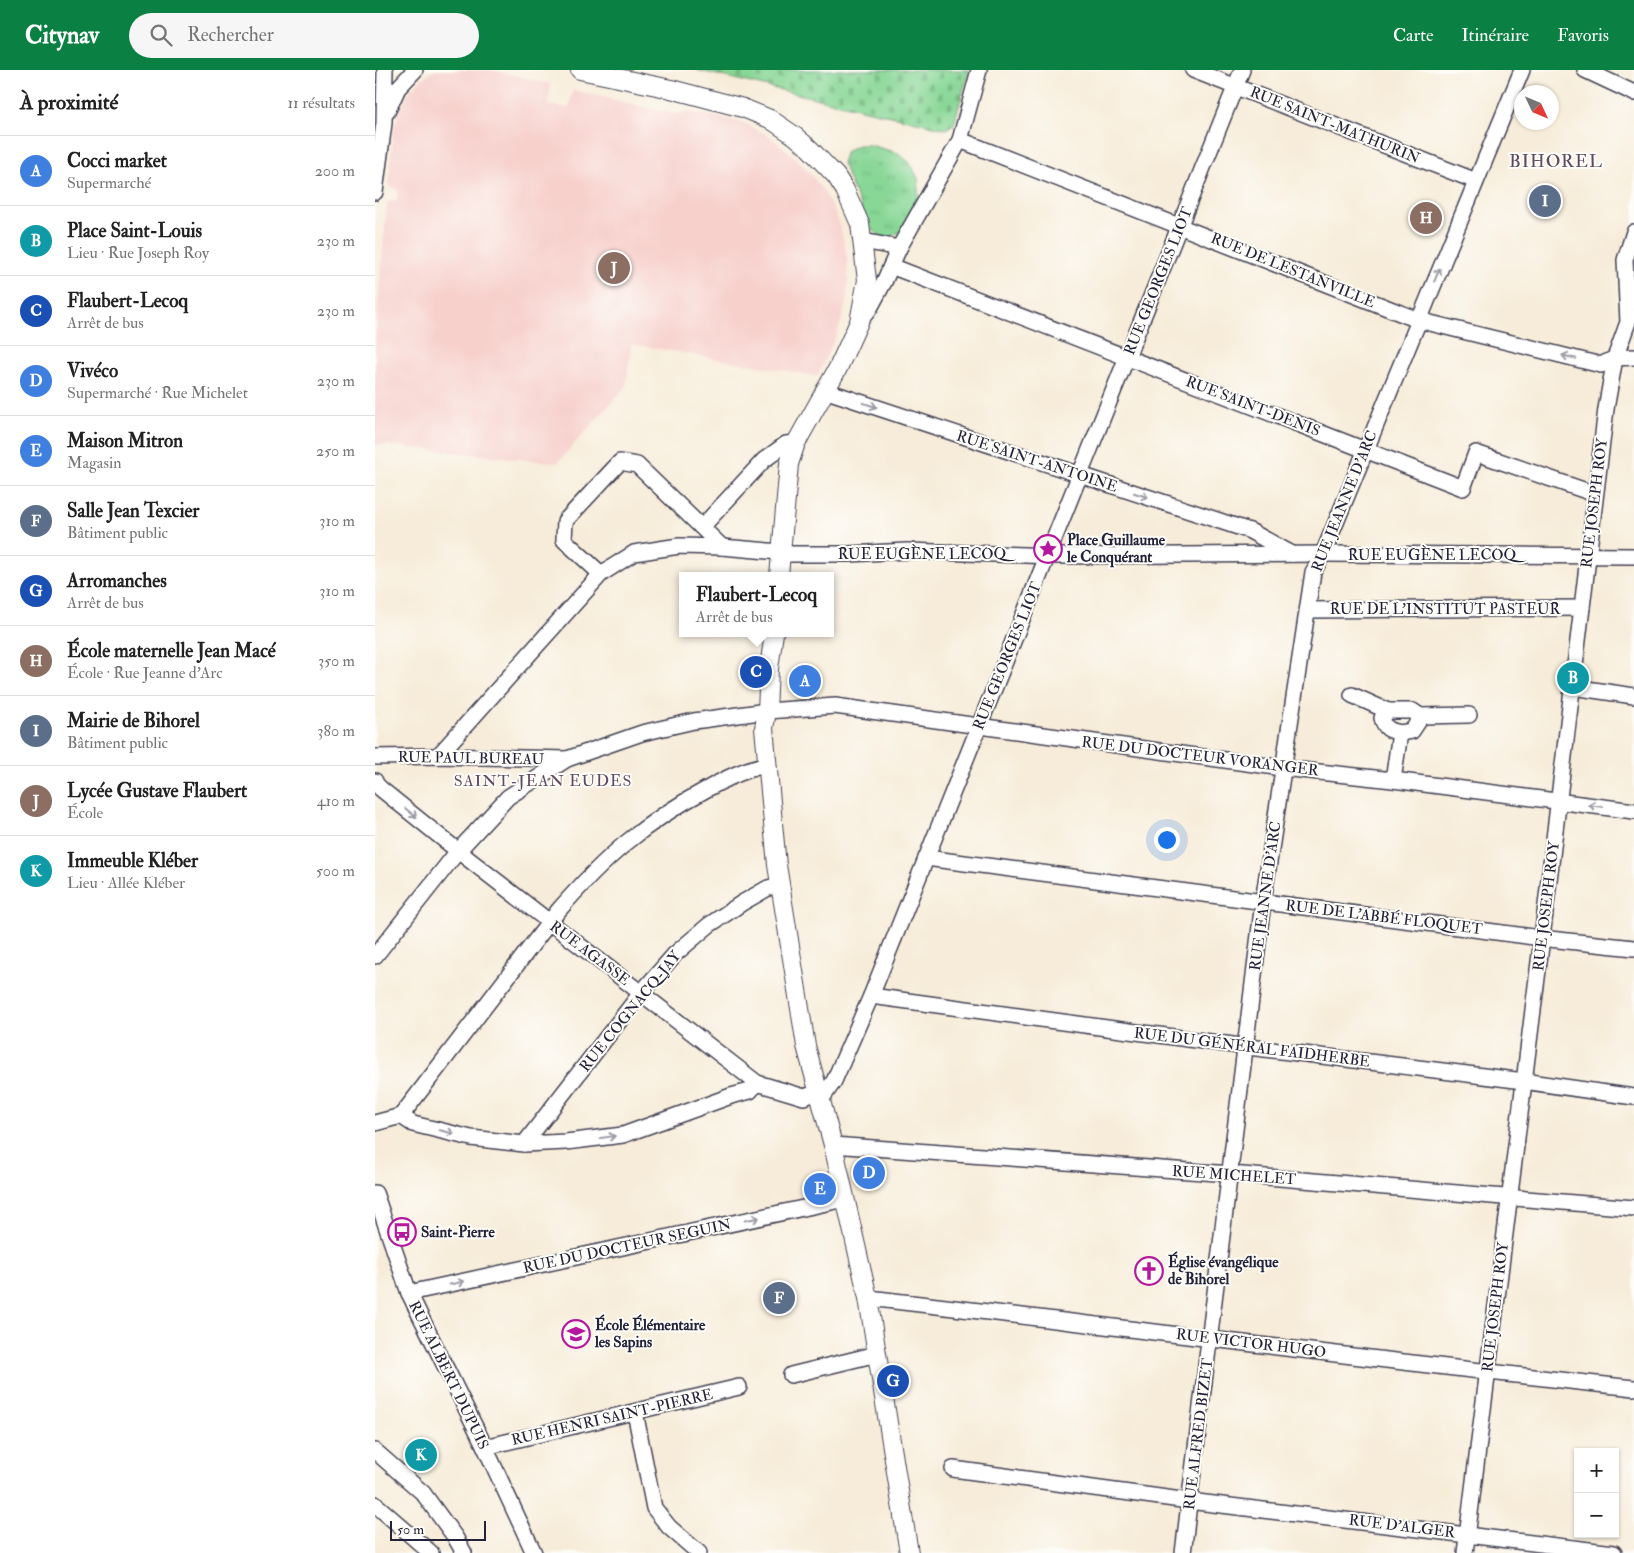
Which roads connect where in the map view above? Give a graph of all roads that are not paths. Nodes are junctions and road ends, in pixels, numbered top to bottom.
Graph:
1 (385, 70) edge
2 (415, 70) edge
3 (580, 70) edge
4 (979, 70) edge
5 (1193, 70) edge
6 (1242, 70) edge
7 (1522, 70) edge
8 (1585, 70) edge
9 (1236, 86) junction
10 (1634, 93) edge
11 (384, 123) junction
12 (958, 142) junction
13 (1476, 181) junction
14 (375, 192) edge
15 (1180, 226) junction
16 (1634, 232) edge
17 (863, 241) junction
18 (899, 248) junction
19 (890, 269) junction
20 (867, 276) junction
21 (1418, 320) junction
22 (859, 322) junction
23 (1634, 357) edge
24 (1127, 358) junction
25 (1615, 358) junction
26 (824, 390) junction
27 (796, 443) junction
28 (1365, 450) junction
29 (1079, 475) junction
30 (1595, 494) junction
31 (702, 527) junction
32 (1249, 531) junction
33 (722, 547) junction
34 (780, 552) junction
35 (1292, 554) junction
36 (1323, 554) junction
37 (1250, 555) junction
38 (1048, 556) junction
39 (1588, 556) junction
40 (1634, 556) edge
41 (779, 572) edge
42 (601, 574) junction
43 (1582, 608) junction
44 (1308, 610) junction
45 (773, 637) edge
46 (1573, 687) junction
47 (1352, 695) dead end
48 (1634, 696) edge
49 (1388, 710) junction
50 (767, 711) junction
51 (1469, 715) dead end
52 (1420, 716) junction
53 (979, 727) junction
54 (1400, 733) junction
55 (438, 756) junction
56 (567, 759) junction
57 (375, 761) edge
58 (767, 765) junction
59 (1283, 768) junction
60 (1393, 780) junction
61 (375, 781) edge
62 (1559, 802) junction
63 (1634, 811) edge
64 (458, 851) junction
65 (926, 858) junction
66 (780, 885) junction
67 (1263, 902) junction
68 (549, 922) junction
69 (1542, 938) junction
70 (1634, 948) edge
71 (375, 956) edge
72 (641, 993) junction
73 (871, 996) junction
74 (1246, 1047) junction
75 (1524, 1081) junction
76 (757, 1083) junction
77 (820, 1096) junction
78 (1634, 1097) edge
79 (401, 1116) junction
80 (375, 1123) edge
81 (524, 1144) junction
82 (833, 1145) junction
83 (1231, 1174) junction
84 (375, 1193) edge
85 (1509, 1197) junction
86 (845, 1199) junction
87 (1634, 1208) edge
88 (409, 1293) junction
89 (868, 1298) junction
90 (1210, 1338) junction
91 (877, 1354) junction
92 (1487, 1372) junction
93 (791, 1375) dead end
94 (739, 1387) dead end
95 (1634, 1388) edge
96 (635, 1412) junction
97 (485, 1447) junction
98 (375, 1451) edge
99 (953, 1469) dead end
100 (1189, 1501) junction
101 (375, 1504) edge
102 (1468, 1534) junction
103 (431, 1553) edge
104 (464, 1553) edge
105 (534, 1553) edge
106 (699, 1553) edge
107 (909, 1553) edge
108 (1183, 1553) edge
109 (1465, 1553) edge
110 (1614, 1553) edge

1 - 11 street
2 - 11 street
3 - 17 street
4 - 12 street
5 - 9 street, RUE SAINT-MATHURIN
6 - 9 street, RUE GEORGES LIOT
7 - 13 street, RUE JEANNE D'ARC
8 - 10 street
9 - 13 street, RUE SAINT-MATHURIN
9 - 15 street, RUE GEORGES LIOT
11 - 14 street
12 - 15 street, RUE DE LESTANVILLE
12 - 18 street
21 -> 13 street, RUE JEANNE D'ARC
15 - 21 street, RUE DE LESTANVILLE
15 - 24 street, RUE GEORGES LIOT
16 - 25 street, RUE JOSEPH ROY
17 - 18 street
17 - 20 street
18 - 19 street
19 - 20 street
19 - 22 street
19 - 24 street, RUE SAINT-DENIS
20 - 22 street
25 -> 21 street, RUE DE LESTANVILLE
21 - 28 street, RUE JEANNE D'ARC
22 - 26 street
23 - 25 street, RUE DE LESTANVILLE
24 - 28 street, RUE SAINT-DENIS
24 - 29 street, RUE GEORGES LIOT
25 - 30 street, RUE JOSEPH ROY
26 - 27 street
26 -> 29 street, RUE SAINT-ANTOINE
27 - 31 street
27 - 34 street
28 - 30 street, RUE SAINT-DENIS
28 - 36 street, RUE JEANNE D'ARC
29 -> 32 street, RUE SAINT-ANTOINE
29 - 38 street, RUE GEORGES LIOT
30 - 39 street, RUE JOSEPH ROY
31 - 33 street
31 - 42 street
32 - 35 street, RUE SAINT-ANTOINE
32 - 37 street
33 - 34 street, RUE EUGÈNE LECOQ
33 - 42 street, RUE EUGÈNE LECOQ
34 - 38 street, RUE EUGÈNE LECOQ
34 - 41 street
35 - 36 street, RUE EUGÈNE LECOQ
35 - 37 street, RUE EUGÈNE LECOQ
36 - 39 street, RUE EUGÈNE LECOQ
36 - 44 street, RUE JEANNE D'ARC
37 - 38 street, RUE EUGÈNE LECOQ
38 - 53 street, RUE GEORGES LIOT
39 - 40 street, RUE EUGÈNE LECOQ
39 - 43 street, RUE JOSEPH ROY
42 - 55 street, RUE EUGÈNE LECOQ
43 - 44 street, RUE DE L'INSTITUT PASTEUR
43 - 46 street, RUE JOSEPH ROY
44 - 59 street, RUE JEANNE D'ARC
45 - 50 street
46 - 48 street
46 - 62 street, RUE JOSEPH ROY
47 - 49 street
49 - 52 street
49 - 54 street
50 - 53 street, RUE DU DOCTEUR VORANGER
50 - 56 street, RUE DU DOCTEUR VORANGER
50 - 58 street
51 - 52 street
52 - 54 street
53 - 59 street, RUE DU DOCTEUR VORANGER
53 - 65 street, RUE GEORGES LIOT
54 - 60 street
55 - 56 street, RUE PAUL BUREAU
55 - 57 street, RUE PAUL BUREAU
56 - 64 street
58 - 66 street
58 - 68 street
59 - 60 street, RUE DU DOCTEUR VORANGER
59 - 67 street, RUE JEANNE D'ARC
60 - 62 street, RUE DU DOCTEUR VORANGER
61 -> 64 street, RUE AGASSE
63 -> 62 street, RUE DU DOCTEUR VORANGER
62 - 69 street, RUE JOSEPH ROY
64 - 68 street, RUE AGASSE
64 - 71 street
65 - 67 street, RUE DE L'ABBÉ FLOQUET
65 - 73 street, RUE GEORGES LIOT
66 - 72 street, RUE COGNACQ-JAY
66 - 77 street
67 - 69 street, RUE DE L'ABBÉ FLOQUET
67 - 74 street, RUE JEANNE D'ARC
68 - 72 street, RUE AGASSE
68 - 79 street
69 - 70 street, RUE DE L'ABBÉ FLOQUET
69 - 75 street, RUE JOSEPH ROY
72 - 76 street, RUE AGASSE
72 - 81 street, RUE COGNACQ-JAY
73 - 74 street, RUE DU GÉNÉRAL FAIDHERBE
73 - 77 street, RUE GEORGES LIOT
74 - 75 street, RUE DU GÉNÉRAL FAIDHERBE
74 - 83 street, RUE ALFRED BIZET
75 - 78 street, RUE DU GÉNÉRAL FAIDHERBE
75 - 85 street, RUE JOSEPH ROY
76 - 77 street, RUE AGASSE
81 -> 76 street
77 - 82 street
79 - 80 street
79 -> 81 street
82 - 83 street, RUE MICHELET
82 - 86 street
83 - 85 street, RUE MICHELET
83 - 90 street, RUE ALFRED BIZET
84 - 88 street, RUE ALBERT DUPUIS
85 - 87 street, RUE MICHELET
85 - 92 street, RUE JOSEPH ROY
88 -> 86 street, RUE DU DOCTEUR SEGUIN
86 - 89 street
88 - 97 street, RUE ALBERT DUPUIS
89 - 90 street, RUE VICTOR HUGO
89 - 91 street
90 - 92 street, RUE VICTOR HUGO
90 - 100 street, RUE ALFRED BIZET
91 - 93 street
91 - 107 street
92 - 95 street, RUE VICTOR HUGO
92 - 102 street, RUE JOSEPH ROY
94 - 96 street, RUE HENRI SAINT-PIERRE
96 - 97 street, RUE HENRI SAINT-PIERRE
96 - 106 street
97 - 105 street, RUE ALBERT DUPUIS
98 - 104 street
99 - 100 street, RUE D'ALGER
100 - 102 street, RUE D'ALGER
100 - 108 street, RUE ALFRED BIZET
101 - 103 street
102 - 109 street, RUE JOSEPH ROY
102 - 110 street, RUE D'ALGER

